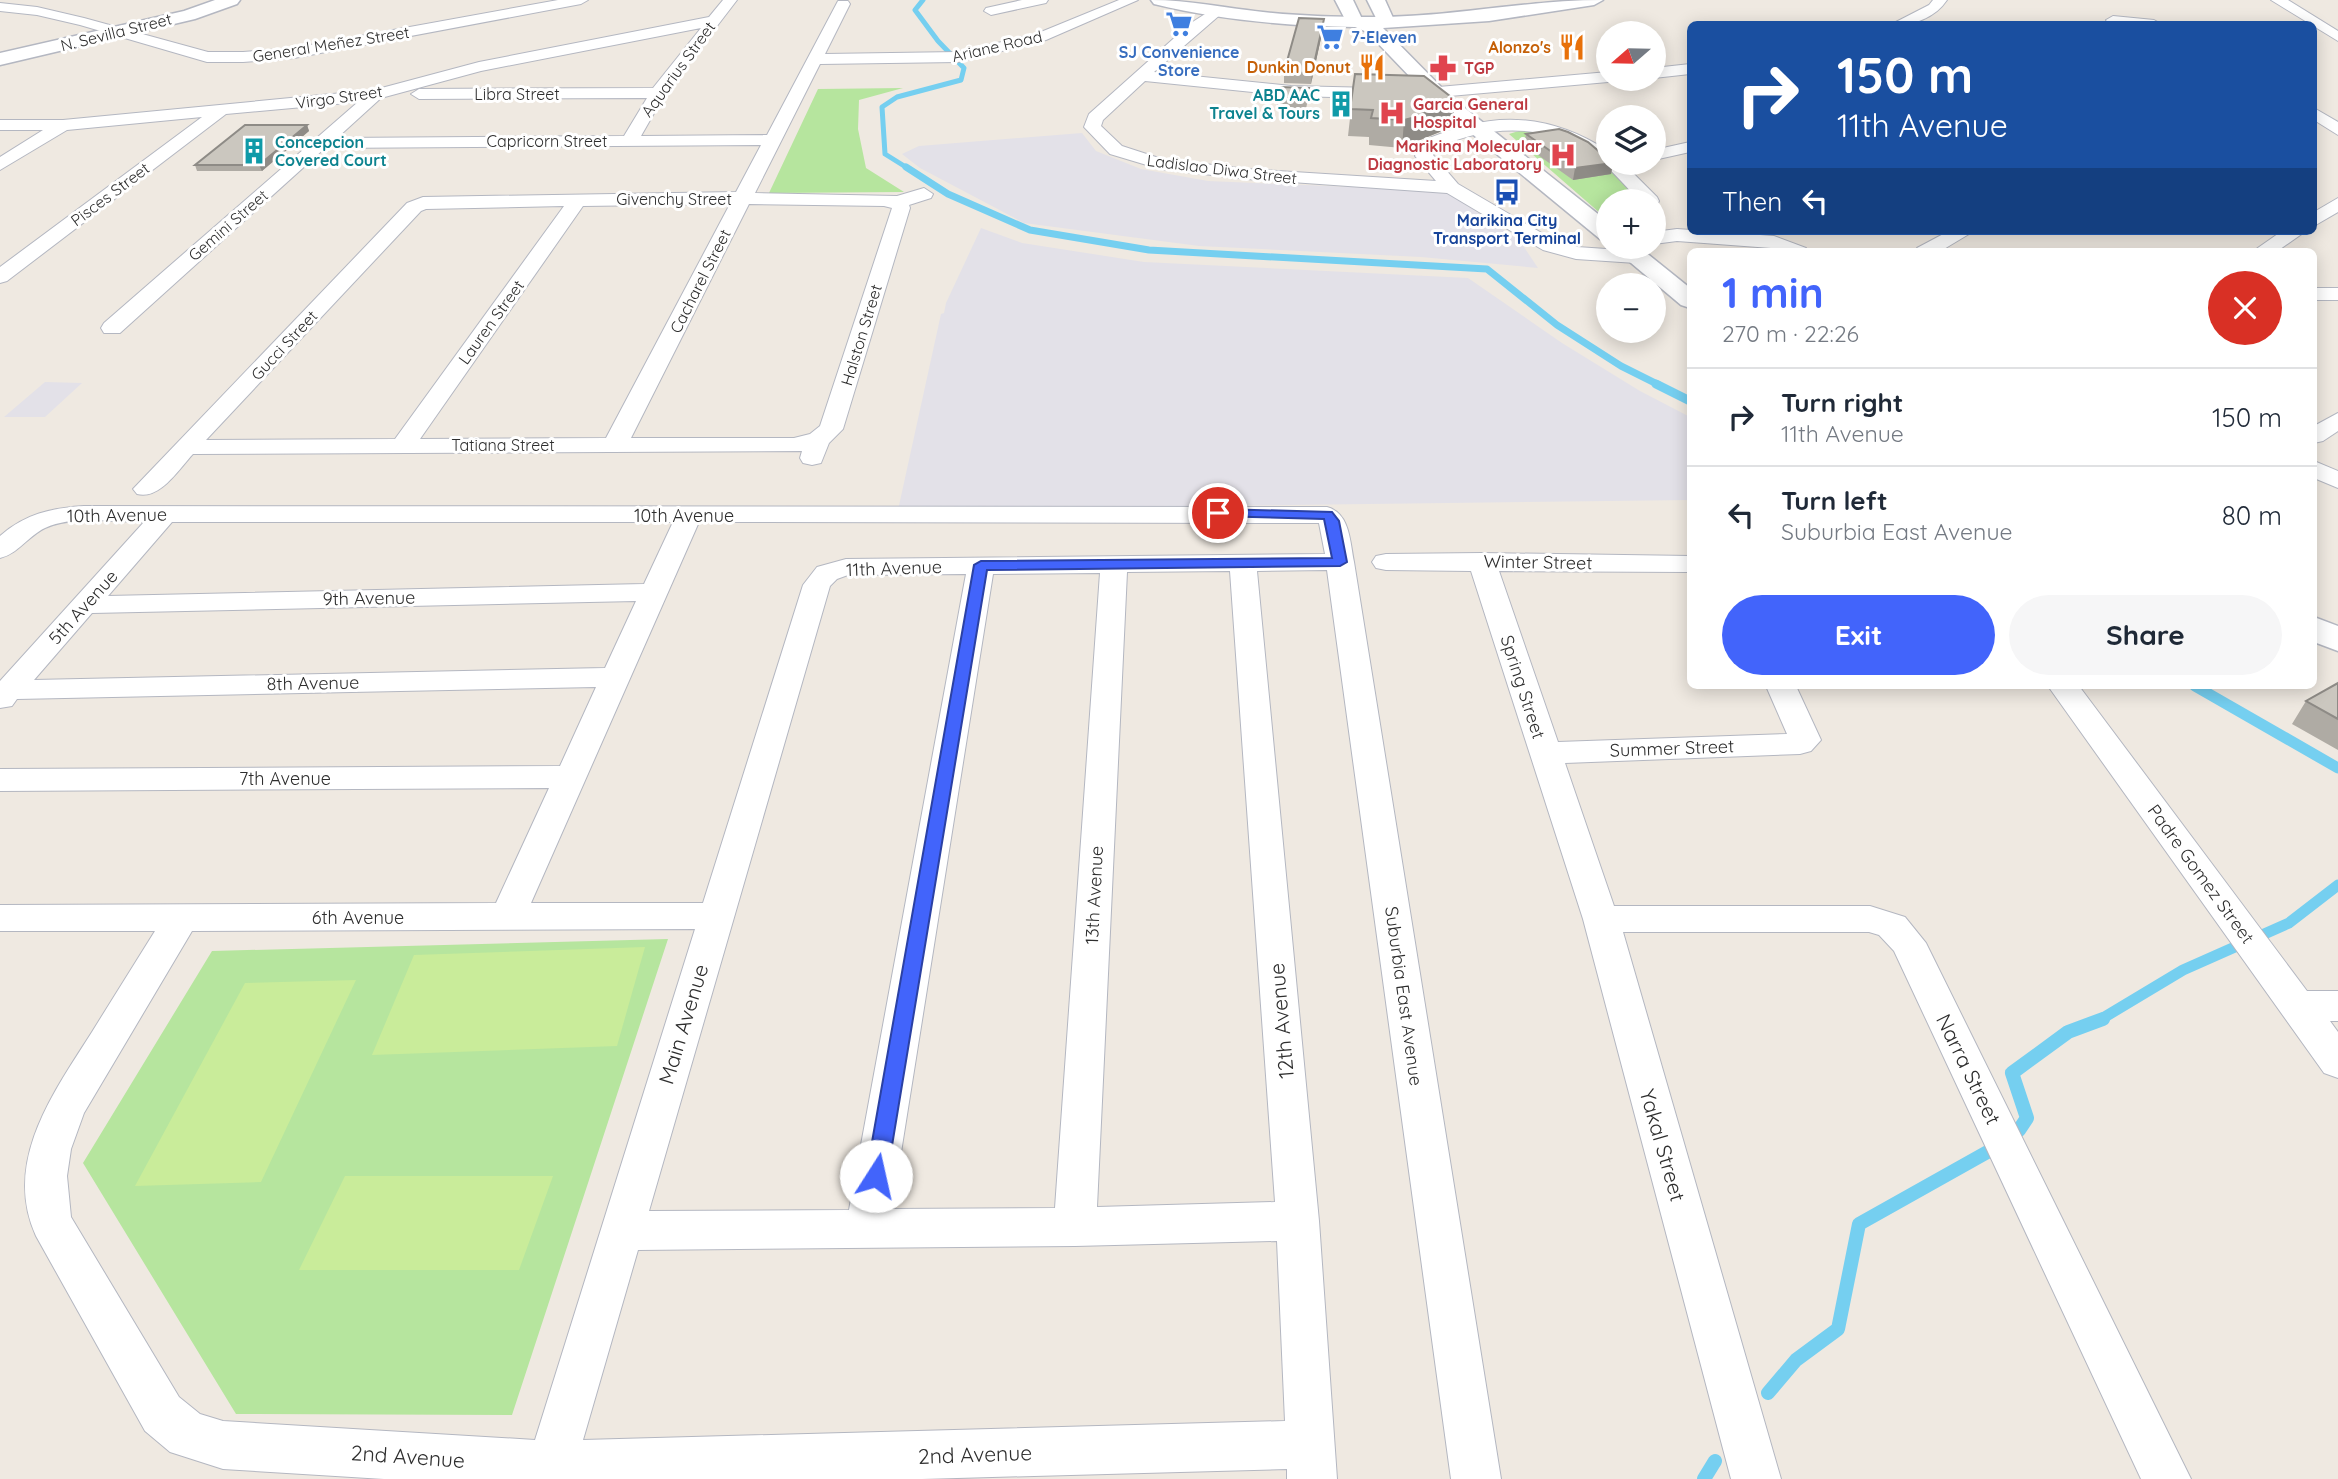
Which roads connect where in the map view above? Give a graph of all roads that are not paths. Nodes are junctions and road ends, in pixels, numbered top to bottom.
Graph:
1 (231, 0) edge
2 (582, 0) edge
3 (730, 0) edge
4 (1041, 0) edge
5 (1131, 0) edge
6 (1160, 0) edge
7 (1344, 0) edge
8 (1376, 0) edge
9 (1594, 0) edge
10 (1940, 0) edge
11 (2278, 0) edge
12 (842, 4) dead end
13 (0, 7) edge
14 (991, 11) dead end
15 (1216, 11) junction
16 (2112, 18) edge
17 (713, 21) junction
18 (1906, 21) edge
19 (2133, 21) edge
20 (2312, 21) edge
21 (1371, 23) junction
22 (2317, 24) edge
23 (114, 33) junction
24 (2338, 37) edge
25 (814, 59) junction
26 (0, 60) edge
27 (1687, 72) edge
28 (1666, 73) edge
29 (1143, 75) junction
30 (1596, 78) edge
31 (658, 93) junction
32 (375, 94) junction
33 (1436, 94) junction
34 (220, 111) junction
35 (2317, 115) edge
36 (0, 125) edge
37 (63, 125) junction
38 (1475, 127) junction
39 (2338, 130) edge
40 (772, 140) junction
41 (629, 141) junction
42 (321, 143) junction
43 (1687, 148) edge
44 (1596, 150) edge
45 (1666, 152) edge
46 (0, 165) edge
47 (1626, 175) edge
48 (1451, 188) junction
49 (1638, 189) edge
50 (924, 194) dead end
51 (742, 198) junction
52 (579, 200) junction
53 (423, 202) joint
54 (898, 202) junction
55 (2338, 204) edge
56 (1666, 216) edge
57 (2317, 218) edge
58 (1687, 221) edge
59 (1596, 224) edge
60 (1745, 235) edge
61 (1956, 235) edge
62 (2290, 235) edge
63 (1789, 248) edge
64 (1932, 248) edge
65 (2268, 248) edge
66 (1596, 253) edge
67 (1639, 259) edge
68 (0, 277) edge
69 (2317, 294) edge
70 (2338, 294) edge
71 (1687, 298) edge
72 (112, 328) dead end
73 (2338, 419) edge
74 (2317, 434) edge
75 (403, 445) junction
76 (615, 445) junction
77 (187, 447) junction
78 (815, 451) joint
79 (2317, 470) edge
80 (2338, 480) edge
81 (146, 489) dead end
82 (166, 514) junction
83 (689, 515) junction
84 (1327, 515) joint
85 (0, 550) edge
86 (1482, 561) junction
87 (1340, 562) junction
88 (1386, 562) dead end
89 (1243, 563) junction
90 (1114, 564) junction
91 (1687, 564) edge
92 (981, 565) junction
93 (827, 573) joint
94 (654, 592) junction
95 (85, 605) junction
96 (2317, 630) edge
97 (2338, 640) edge
98 (616, 677) junction
99 (1782, 689) edge
100 (2065, 689) edge
101 (4, 695) edge
102 (1544, 753) junction
103 (570, 777) junction
104 (0, 780) edge
105 (1565, 813) joint
106 (508, 916) junction
107 (715, 916) junction
108 (182, 917) junction
109 (0, 918) edge
110 (1601, 919) junction
111 (2297, 1006) junction
112 (2338, 1006) edge
113 (2338, 1062) edge
114 (1298, 1221) junction
115 (1075, 1227) junction
116 (867, 1229) junction
117 (621, 1231) junction
118 (1312, 1462) edge
119 (550, 1472) edge
120 (1476, 1479) edge
121 (1756, 1479) edge
122 (2166, 1479) edge

1 - 23 main road, N. Sevilla Street
2 - 23 street, General Meñez Street
3 - 17 street, Aquarius Street
4 - 14 street
5 - 25 street, Ariane Road
6 - 15 main road
7 - 21 main road
8 - 21 main road
9 - 21 main road
10 - 18 street
11 - 20 street
12 - 25 street, Cacharel Street
13 - 23 street, General Meñez Street
15 - 21 main road
15 - 29 street, Ladislao Diwa Street
16 - 19 street
17 - 31 street, Aquarius Street
17 - 32 street, Virgo Street
21 - 33 main road
22 - 24 street
23 - 26 main road, N. Sevilla Street
25 - 40 street, Cacharel Street
27 - 28 street
29 - 33 street
29 - 48 street, Ladislao Diwa Street
30 - 33 street
31 - 32 street, Libra Street
31 - 41 street, Aquarius Street
32 - 34 street, Virgo Street
32 - 42 street, Gemini Street
33 - 38 main road
34 - 37 street, Virgo Street
34 - 68 street, Pisces Street
35 - 39 street
36 - 37 street, Virgo Street
37 - 46 street
38 - 44 street
38 - 48 street
38 - 59 main road
40 - 41 street, Capricorn Street
40 - 51 street, Cacharel Street
41 - 42 street, Capricorn Street
42 - 72 street, Gemini Street
43 - 45 street
47 - 49 street
48 - 66 street
50 - 54 street, Givenchy Street
51 - 52 street, Givenchy Street
51 - 54 street, Givenchy Street
51 - 76 street, Cacharel Street
52 - 53 street, Givenchy Street
52 - 75 street, Lauren Street
53 - 77 street, Gucci Street
54 - 78 street, Halston Street
55 - 57 street
56 - 58 street
60 - 63 street
61 - 64 street
62 - 65 street
67 - 71 main road
69 - 70 street
73 - 74 street
75 - 76 street, Tatiana Street
75 - 77 street, Tatiana Street
76 - 78 street, Tatiana Street
77 - 81 street, Gucci Street
79 - 80 street
82 - 83 street, 10th Avenue
82 - 85 street, 10th Avenue
82 - 95 street, 5th Avenue
83 - 84 street, 10th Avenue
83 - 94 street
84 - 87 street, Suburbia East Avenue
86 - 88 street, Winter Street
86 - 91 street, Winter Street
86 - 102 street, Spring Street
87 - 89 street, 11th Avenue
87 - 120 street, Suburbia East Avenue
89 - 90 street, 11th Avenue
89 - 114 street, 12th Avenue
90 - 92 street, 11th Avenue
90 - 115 street, 13th Avenue
92 - 93 street, 11th Avenue
92 - 116 street
93 - 107 street, Main Avenue
94 - 95 street, 9th Avenue
94 - 98 street
95 - 101 street, 5th Avenue
96 - 97 main road
98 - 101 street, 8th Avenue
98 - 103 street
99 - 102 street, Summer Street
100 - 111 street, Padre Gomez Street
102 - 105 street, Spring Street
103 - 104 street, 7th Avenue
103 - 106 street
105 - 110 street, Yakal Street
106 - 107 street, 6th Avenue
106 - 108 street, 6th Avenue
107 - 117 street, Main Avenue
108 - 109 street, 6th Avenue
108 - 119 street, 2nd Avenue
110 - 121 street, Yakal Street
110 - 122 street, Narra Street
111 - 112 street
111 - 113 street, Padre Gomez Street
114 - 115 street
114 - 118 street, 12th Avenue
115 - 116 street
116 - 117 street
117 - 119 street, Main Avenue
118 - 119 street, 2nd Avenue

